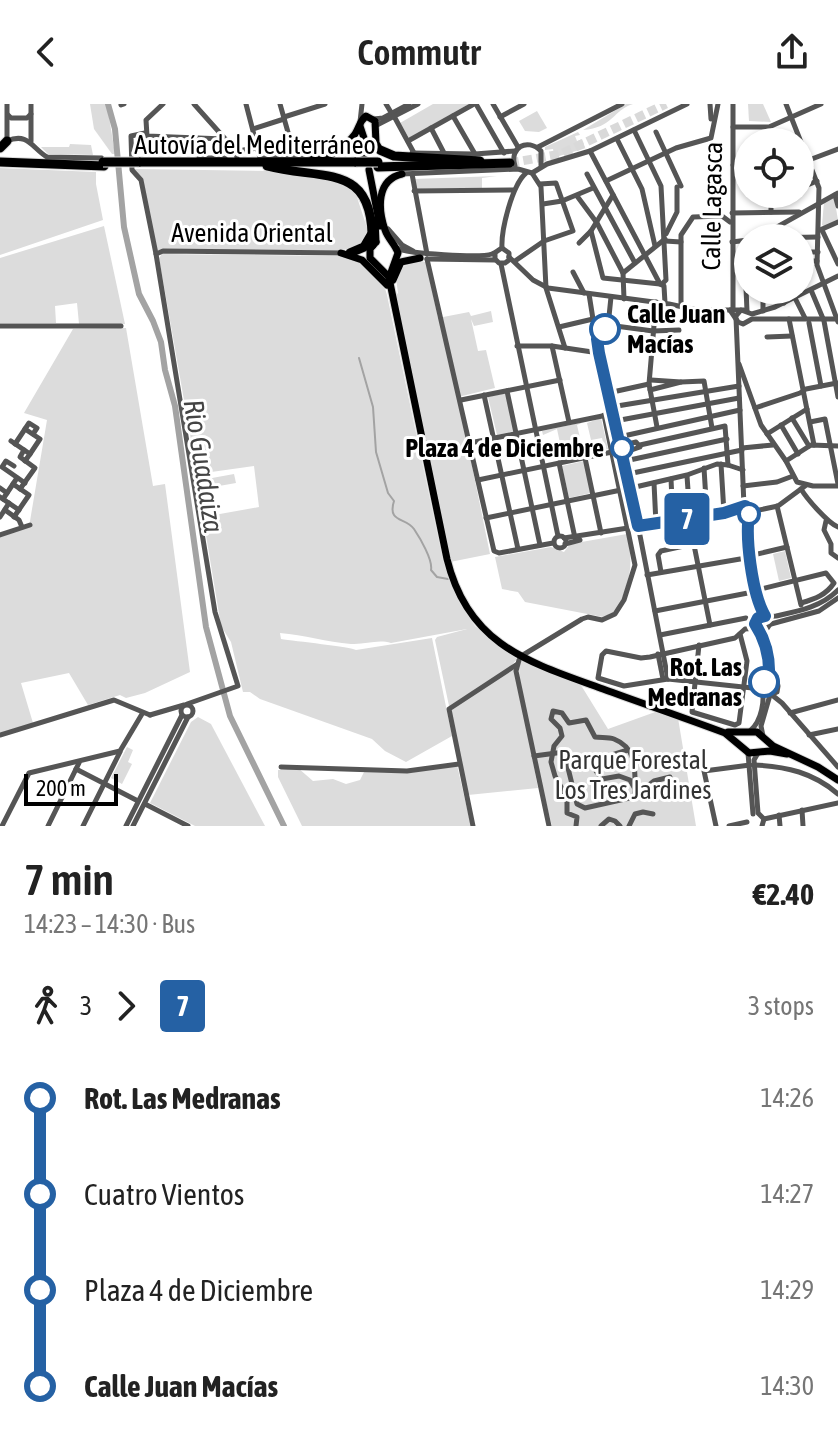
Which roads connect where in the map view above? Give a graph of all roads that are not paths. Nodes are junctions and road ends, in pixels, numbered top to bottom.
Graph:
1 (7, 104) edge
2 (31, 104) edge
3 (163, 104) edge
4 (194, 104) edge
5 (246, 104) edge
6 (280, 104) edge
7 (325, 104) edge
8 (364, 104) edge
9 (386, 104) edge
10 (409, 104) edge
11 (418, 104) edge
12 (475, 104) edge
13 (493, 104) edge
14 (524, 104) edge
15 (622, 104) edge
16 (687, 104) edge
17 (710, 104) edge
18 (718, 104) edge
19 (733, 104) edge
20 (786, 104) edge
21 (821, 104) edge
22 (155, 107) edge
23 (611, 107) edge
24 (7, 114) junction
25 (31, 114) junction
26 (393, 116) junction
27 (453, 116) junction
28 (500, 117) junction
29 (284, 118) junction
30 (791, 118) junction
31 (373, 124) junction
32 (712, 125) junction
33 (361, 126) junction
34 (733, 127) junction
35 (431, 128) junction
36 (795, 128) edge
37 (253, 129) junction
38 (634, 130) junction
39 (656, 132) dead end
40 (147, 135) junction
41 (224, 139) junction
42 (617, 139) junction
43 (408, 141) junction
44 (31, 142) junction
45 (4, 145) edge
46 (538, 147) junction
47 (258, 148) junction
48 (838, 149) edge
49 (380, 150) junction
50 (590, 151) junction
51 (333, 153) joint
52 (414, 153) junction
53 (445, 153) junction
54 (665, 153) junction
55 (237, 154) junction
56 (260, 158) junction
57 (814, 158) edge
58 (0, 160) edge
59 (290, 160) junction
60 (477, 160) junction
61 (649, 160) junction
62 (103, 162) junction
63 (139, 162) junction
64 (367, 164) junction
65 (733, 165) joint
66 (267, 166) junction
67 (522, 166) junction
68 (632, 168) junction
69 (814, 173) edge
70 (407, 174) junction
71 (587, 174) dead end
72 (604, 178) junction
73 (817, 181) junction
74 (814, 182) edge
75 (540, 184) junction
76 (592, 185) junction
77 (513, 190) junction
78 (414, 191) junction
79 (837, 194) edge
80 (614, 195) junction
81 (577, 196) junction
82 (562, 201) junction
83 (820, 202) junction
84 (543, 204) junction
85 (838, 206) edge
86 (771, 208) edge
87 (604, 209) junction
88 (771, 212) junction
89 (802, 212) junction
90 (732, 213) junction
91 (383, 218) junction
92 (838, 222) edge
93 (597, 223) junction
94 (731, 223) junction
95 (783, 224) edge
96 (591, 231) junction
97 (820, 233) junction
98 (814, 234) edge
99 (665, 238) junction
100 (544, 241) junction
101 (681, 242) junction
102 (732, 242) joint
103 (392, 243) junction
104 (579, 243) dead end
105 (372, 245) junction
106 (655, 246) junction
107 (502, 248) junction
108 (814, 252) edge
109 (818, 252) junction
110 (350, 253) junction
111 (156, 254) junction
112 (645, 254) junction
113 (423, 256) junction
114 (497, 259) junction
115 (512, 259) junction
116 (817, 261) joint
117 (394, 263) junction
118 (635, 263) junction
119 (838, 264) edge
120 (379, 267) junction
121 (573, 272) dead end
122 (623, 273) junction
123 (838, 276) edge
124 (389, 278) junction
125 (624, 281) junction
126 (661, 284) junction
127 (822, 284) junction
128 (546, 288) junction
129 (814, 288) edge
130 (392, 294) junction
131 (587, 294) junction
132 (611, 297) junction
133 (814, 297) edge
134 (624, 299) junction
135 (656, 302) junction
136 (665, 303) junction
137 (748, 304) edge
138 (763, 304) edge
139 (781, 304) edge
140 (798, 304) edge
141 (681, 306) junction
142 (731, 309) junction
143 (763, 311) junction
144 (748, 314) junction
145 (736, 317) junction
146 (823, 318) junction
147 (593, 319) junction
148 (789, 319) junction
149 (838, 320) edge
150 (807, 321) junction
151 (743, 324) junction
152 (608, 325) junction
153 (0, 326) edge
154 (121, 326) dead end
155 (559, 327) junction
156 (679, 330) dead end
157 (653, 331) junction
158 (736, 333) junction
159 (792, 336) junction
160 (767, 337) dead end
161 (597, 342) junction
162 (517, 346) junction
163 (552, 346) junction
164 (565, 348) junction
165 (589, 352) junction
166 (599, 353) junction
167 (838, 353) edge
168 (830, 354) junction
169 (594, 362) dead end
170 (741, 374) junction
171 (560, 380) junction
172 (837, 383) edge
173 (650, 385) junction
174 (527, 386) junction
175 (739, 386) junction
176 (821, 386) junction
177 (507, 391) junction
178 (706, 391) junction
179 (803, 391) junction
180 (608, 393) junction
181 (484, 395) junction
182 (838, 397) edge
183 (739, 398) junction
184 (461, 400) junction
185 (651, 401) junction
186 (707, 404) junction
187 (755, 408) junction
188 (807, 409) junction
189 (740, 410) junction
190 (613, 414) junction
191 (654, 414) junction
192 (604, 415) junction
193 (710, 415) junction
194 (792, 418) junction
195 (569, 422) junction
196 (810, 422) junction
197 (781, 425) junction
198 (657, 427) junction
199 (712, 428) junction
200 (536, 429) junction
201 (517, 433) junction
202 (767, 434) junction
203 (619, 437) junction
204 (494, 438) junction
205 (727, 439) junction
206 (470, 443) junction
207 (774, 445) junction
208 (812, 446) junction
209 (834, 446) edge
210 (742, 449) junction
211 (622, 450) junction
212 (27, 452) junction
213 (612, 452) junction
214 (728, 452) junction
215 (798, 454) junction
216 (585, 458) junction
217 (22, 459) junction
218 (625, 461) junction
219 (786, 461) junction
220 (559, 463) junction
221 (725, 464) junction
222 (14, 466) junction
223 (543, 466) junction
224 (1, 468) edge
225 (704, 468) junction
226 (743, 470) junction
227 (524, 471) junction
228 (9, 472) junction
229 (628, 474) junction
230 (502, 475) junction
231 (687, 475) junction
232 (17, 478) junction
233 (671, 479) junction
234 (478, 480) junction
235 (25, 483) junction
236 (654, 483) junction
237 (13, 484) junction
238 (801, 484) junction
239 (838, 485) edge
240 (743, 486) junction
241 (0, 488) edge
242 (631, 488) junction
243 (20, 489) junction
244 (621, 490) junction
245 (3, 496) edge
246 (593, 496) junction
247 (567, 501) junction
248 (9, 503) junction
249 (551, 504) junction
250 (777, 506) junction
251 (532, 508) junction
252 (5, 510) junction
253 (19, 510) junction
254 (745, 511) junction
255 (510, 513) junction
256 (724, 513) junction
257 (707, 516) junction
258 (0, 517) edge
259 (14, 517) junction
260 (486, 518) junction
261 (690, 519) junction
262 (673, 521) junction
263 (826, 521) junction
264 (656, 524) junction
265 (30, 525) dead end
266 (22, 527) junction
267 (838, 527) edge
268 (639, 528) junction
269 (629, 530) junction
270 (601, 533) junction
271 (0, 535) edge
272 (575, 538) junction
273 (563, 539) junction
274 (553, 543) junction
275 (693, 544) junction
276 (540, 545) junction
277 (787, 547) junction
278 (518, 549) junction
279 (748, 557) junction
280 (643, 558) junction
281 (838, 558) edge
282 (635, 559) junction
283 (698, 566) junction
284 (661, 572) junction
285 (647, 575) junction
286 (796, 581) junction
287 (838, 590) edge
288 (755, 591) junction
289 (838, 598) edge
290 (705, 602) junction
291 (801, 606) junction
292 (655, 611) junction
293 (763, 617) junction
294 (746, 618) dead end
295 (710, 625) junction
296 (764, 628) junction
297 (740, 634) junction
298 (660, 635) junction
299 (699, 645) junction
300 (661, 654) junction
301 (519, 660) junction
302 (666, 679) junction
303 (771, 681) junction
304 (695, 682) junction
305 (743, 688) junction
306 (769, 692) junction
307 (205, 696) junction
308 (838, 700) edge
309 (184, 711) junction
310 (790, 713) junction
311 (140, 717) junction
312 (838, 729) edge
313 (749, 732) junction
314 (725, 733) junction
315 (0, 735) edge
316 (809, 735) junction
317 (763, 737) junction
318 (628, 750) junction
319 (745, 750) junction
320 (120, 751) junction
321 (553, 752) junction
322 (758, 753) junction
323 (787, 754) junction
324 (534, 756) junction
325 (459, 764) junction
326 (752, 765) junction
327 (78, 766) junction
328 (281, 767) dead end
329 (838, 767) edge
330 (670, 777) dead end
331 (838, 780) edge
332 (105, 784) junction
333 (635, 789) junction
334 (838, 794) edge
335 (142, 802) junction
336 (838, 803) edge
337 (802, 810) junction
338 (755, 813) junction
339 (653, 814) dead end
340 (779, 815) junction
341 (763, 822) edge
342 (4, 824) edge
343 (748, 824) edge
344 (48, 826) edge
345 (83, 826) edge
346 (126, 826) edge
347 (133, 826) edge
348 (188, 826) edge
349 (473, 826) edge
350 (549, 826) edge
351 (576, 826) edge
352 (601, 826) edge
353 (620, 826) edge
354 (629, 826) edge
355 (716, 826) edge
356 (729, 826) edge
357 (780, 826) edge
358 (803, 826) edge

1 - 24 street
2 - 25 street
3 - 22 street
4 - 41 street
5 - 37 street
6 - 29 street
7 - 29 street
8 - 31 street
8 - 33 street
9 - 26 street
10 - 26 street
11 - 26 street
12 - 27 street
12 - 67 street
13 - 28 street
14 - 28 street
15 - 23 street
16 - 38 street
17 - 32 street
18 - 32 street
19 - 34 street, Calle Lagasca
20 - 30 street
21 - 30 street
22 - 40 street
23 - 46 street
24 - 25 street
24 - 45 street
25 - 44 street
26 - 31 street
26 - 43 street
27 - 35 street
27 - 60 street
28 - 67 street
29 - 37 street
29 - 59 street
30 - 34 street
30 - 36 street
31 - 33 main road
31 - 33 main road
31 - 49 main road
31 - 64 main road
32 - 54 street
33 - 51 main road
33 - 64 main road
34 - 65 street, Calle Lagasca
35 - 43 street
35 - 53 street
37 - 47 street
38 - 42 street
38 - 61 street
39 - 54 street
40 - 41 street
40 - 111 street
41 - 55 street
42 - 50 street
42 - 68 street
43 - 52 street
44 - 45 street
44 - 62 street
46 - 67 street
46 - 67 street
47 - 55 street
47 - 56 street
48 - 57 street
49 - 52 street
49 - 60 highway
50 - 67 street
50 - 72 street
51 - 59 highway
52 - 53 street
53 - 60 street
54 - 61 street
54 - 99 street
55 - 56 street
55 - 63 street
56 - 59 street
58 - 62 highway, Autovía del Mediterráneo
59 - 63 highway, Autovía del Mediterráneo
59 - 64 highway, Autovía del Mediterráneo
60 - 64 highway, Autovía del Mediterráneo
60 - 67 highway, Autovía del Mediterráneo
60 - 70 highway
61 - 68 street
61 - 99 street
62 - 63 highway, Autovía del Mediterráneo, bridge
63 - 66 highway, Autovía del Mediterráneo
64 - 66 highway, Autovía del Mediterráneo
64 - 103 main road
64 - 105 main road
65 - 90 street, Calle Lagasca
66 - 105 highway
67 - 70 street
67 - 75 street
67 - 77 street
68 - 72 street
68 - 106 street
69 - 73 street
70 - 78 street
70 - 91 main road
71 - 76 street
72 - 76 street
72 - 80 street
73 - 74 street
73 - 83 street
75 - 82 street
75 - 84 street
76 - 81 street
76 - 87 street
77 - 78 street
77 - 107 street
78 - 113 street
79 - 83 street
79 - 85 street
80 - 87 street
80 - 112 street
81 - 82 street
81 - 93 street
82 - 84 street
82 - 100 street
83 - 89 street
83 - 97 street
84 - 100 street
86 - 88 street
87 - 93 street
87 - 118 street
88 - 89 street
88 - 90 street
89 - 95 street
90 - 94 street, Calle Lagasca
91 - 103 main road
91 - 113 street
92 - 97 street
93 - 96 street
93 - 122 street
94 - 101 street
94 - 102 street, Calle Lagasca
96 - 104 street
96 - 125 street
97 - 98 street
97 - 109 street
97 - 119 street
99 - 101 street
99 - 106 street
99 - 126 street
100 - 115 street
100 - 128 street
101 - 141 street
102 - 142 street, Calle Lagasca
103 - 105 main road
103 - 113 street
103 - 117 main road
105 - 110 street, Avenida Oriental
105 - 110 highway
105 - 120 main road
106 - 112 street
107 - 114 street
107 - 115 street
108 - 109 street
109 - 116 street
110 - 111 street, Avenida Oriental
110 - 130 main road
111 - 307 street, Avenida Oriental
112 - 118 street
112 - 126 street
113 - 114 street
113 - 117 street
113 - 130 main road
113 - 184 street
114 - 115 street
114 - 162 street
115 - 128 street
116 - 127 street
117 - 120 main road
117 - 124 main road
118 - 122 street
120 - 124 main road
121 - 131 street
122 - 125 street
123 - 127 street
124 - 130 main road
125 - 126 street
125 - 134 street
126 - 136 street
127 - 129 street
127 - 149 street
128 - 131 street
128 - 155 street
130 - 314 main road
131 - 132 street
131 - 147 street
132 - 134 street
132 - 152 street
133 - 146 street
134 - 135 street
135 - 136 street
135 - 157 street
136 - 141 street
137 - 144 street
138 - 143 street
139 - 143 street
140 - 150 street
141 - 142 street
142 - 144 street
142 - 145 street
143 - 144 street
144 - 145 street
144 - 148 street
144 - 151 street
145 - 151 street
145 - 158 street
146 - 149 street
146 - 150 street
146 - 168 street
147 - 155 street
147 - 161 street
148 - 150 street
148 - 159 street
150 - 176 street
151 - 158 street
152 - 157 street
152 - 161 street
153 - 154 street
155 - 164 street
156 - 157 street
157 - 173 street
158 - 170 street
159 - 160 street
159 - 179 street
161 - 166 street
162 - 163 street
162 - 174 street
163 - 164 street
163 - 171 street
164 - 165 street
165 - 166 street
165 - 169 street
166 - 180 street
167 - 168 street
168 - 172 street
170 - 175 street
170 - 187 street
171 - 174 street
171 - 195 street
172 - 176 street
172 - 182 street
173 - 178 street
173 - 180 street
173 - 185 street
174 - 177 street
174 - 200 street
175 - 178 street
175 - 183 street
176 - 179 street
177 - 181 street
177 - 201 street
178 - 185 street
178 - 186 street
179 - 187 street
179 - 188 street
180 - 190 street
181 - 184 street
181 - 204 street
183 - 186 street
183 - 189 street
184 - 206 street
185 - 190 street
185 - 191 street
186 - 191 street
186 - 193 street
187 - 202 street
188 - 194 street
188 - 196 street
189 - 193 street
189 - 210 street
190 - 191 street
190 - 192 street
190 - 203 street
191 - 198 street
192 - 195 street
192 - 213 street
193 - 198 street
193 - 199 street
194 - 197 street
194 - 208 street
195 - 200 street
196 - 208 street
196 - 209 street
197 - 202 street
197 - 215 street
198 - 203 street
199 - 205 street
199 - 211 street
200 - 201 street
200 - 223 street
201 - 204 street
201 - 227 street
202 - 207 street
203 - 211 street
204 - 206 street
204 - 230 street
205 - 214 street
205 - 218 street
206 - 234 street
207 - 210 street
207 - 219 street
208 - 209 street
208 - 215 street
209 - 239 street
210 - 214 street
210 - 226 street
211 - 218 street
212 - 212 street
212 - 217 street
213 - 216 street
213 - 244 street
214 - 221 street
214 - 229 street
215 - 219 street
216 - 220 street
216 - 246 street
217 - 222 street
217 - 235 street
218 - 229 street
219 - 238 street
220 - 223 street
220 - 247 street
221 - 225 street
221 - 226 street
221 - 256 street
222 - 224 street
222 - 228 street
223 - 227 street
223 - 249 street
224 - 228 street
225 - 231 street
225 - 257 street
226 - 240 street
227 - 230 street
227 - 251 street
228 - 232 street
229 - 242 street
230 - 234 street
230 - 255 street
231 - 233 street
231 - 261 street
232 - 235 street
232 - 237 street
233 - 236 street
233 - 262 street
234 - 260 street
235 - 243 street
236 - 242 street
236 - 264 street
237 - 243 street
237 - 245 street
238 - 239 street
238 - 240 street
238 - 250 street
238 - 254 street
238 - 263 street
240 - 254 street
241 - 245 street
242 - 268 street
243 - 253 street
244 - 246 street
244 - 269 street
245 - 248 street
246 - 247 street
246 - 270 street
247 - 249 street
247 - 272 street
248 - 252 street
248 - 253 street
249 - 251 street
249 - 273 street
250 - 254 street
250 - 277 street
251 - 255 street
251 - 276 street
252 - 258 street
252 - 259 street
253 - 259 street
254 - 256 street
254 - 261 street
254 - 279 street
255 - 260 street
255 - 278 street
256 - 257 street
257 - 261 street
259 - 266 street
260 - 278 street
261 - 262 street
261 - 268 street
261 - 275 street
262 - 264 street
263 - 267 street
263 - 281 street
264 - 268 street
265 - 266 street
266 - 271 street
268 - 269 street
268 - 280 street
269 - 270 street
269 - 273 street
269 - 282 street
270 - 272 street
272 - 273 street
273 - 274 street
273 - 274 street
274 - 276 street
275 - 283 street
275 - 284 street
276 - 278 street
277 - 279 street
277 - 286 street
279 - 283 street
279 - 288 street
280 - 282 street
280 - 285 street
282 - 301 street
283 - 284 street
283 - 290 street
284 - 285 street
285 - 292 street
286 - 288 street
286 - 291 street
286 - 291 street
287 - 291 street
288 - 290 street
288 - 293 street
289 - 296 street
290 - 292 street
290 - 295 street
291 - 293 street
292 - 298 street
293 - 296 street
293 - 296 street
294 - 295 street
295 - 298 street
296 - 297 street
296 - 303 street
297 - 299 street
297 - 305 street
298 - 300 street
299 - 300 street
299 - 304 street
300 - 302 street
300 - 302 street
301 - 324 street
301 - 325 street
302 - 304 street
303 - 306 street
303 - 306 street
304 - 305 street
304 - 305 street
305 - 306 street
306 - 310 street
306 - 313 street
306 - 317 street
307 - 309 street
307 - 309 street
308 - 310 street
309 - 311 street
309 - 335 street
310 - 316 street
311 - 315 street
311 - 320 street
312 - 316 street
313 - 314 main road
313 - 317 main road
313 - 319 main road
314 - 319 main road
316 - 329 street
317 - 322 main road
317 - 323 main road
318 - 321 street
318 - 333 street
318 - 333 street
319 - 322 main road
319 - 326 street
320 - 327 street
320 - 332 street
321 - 324 street
321 - 333 street
321 - 351 street
322 - 323 main road
322 - 326 street
323 - 331 main road
324 - 350 street
325 - 328 street
325 - 349 street
326 - 334 street
326 - 338 street
326 - 355 street
327 - 332 street
327 - 342 street
327 - 344 street
330 - 333 street
332 - 335 street
332 - 345 street
335 - 346 street
335 - 347 street
335 - 348 street
336 - 337 street
337 - 340 street
337 - 358 street
338 - 341 street
338 - 343 street
339 - 354 street
340 - 341 street
340 - 357 street
343 - 356 street
352 - 353 street

